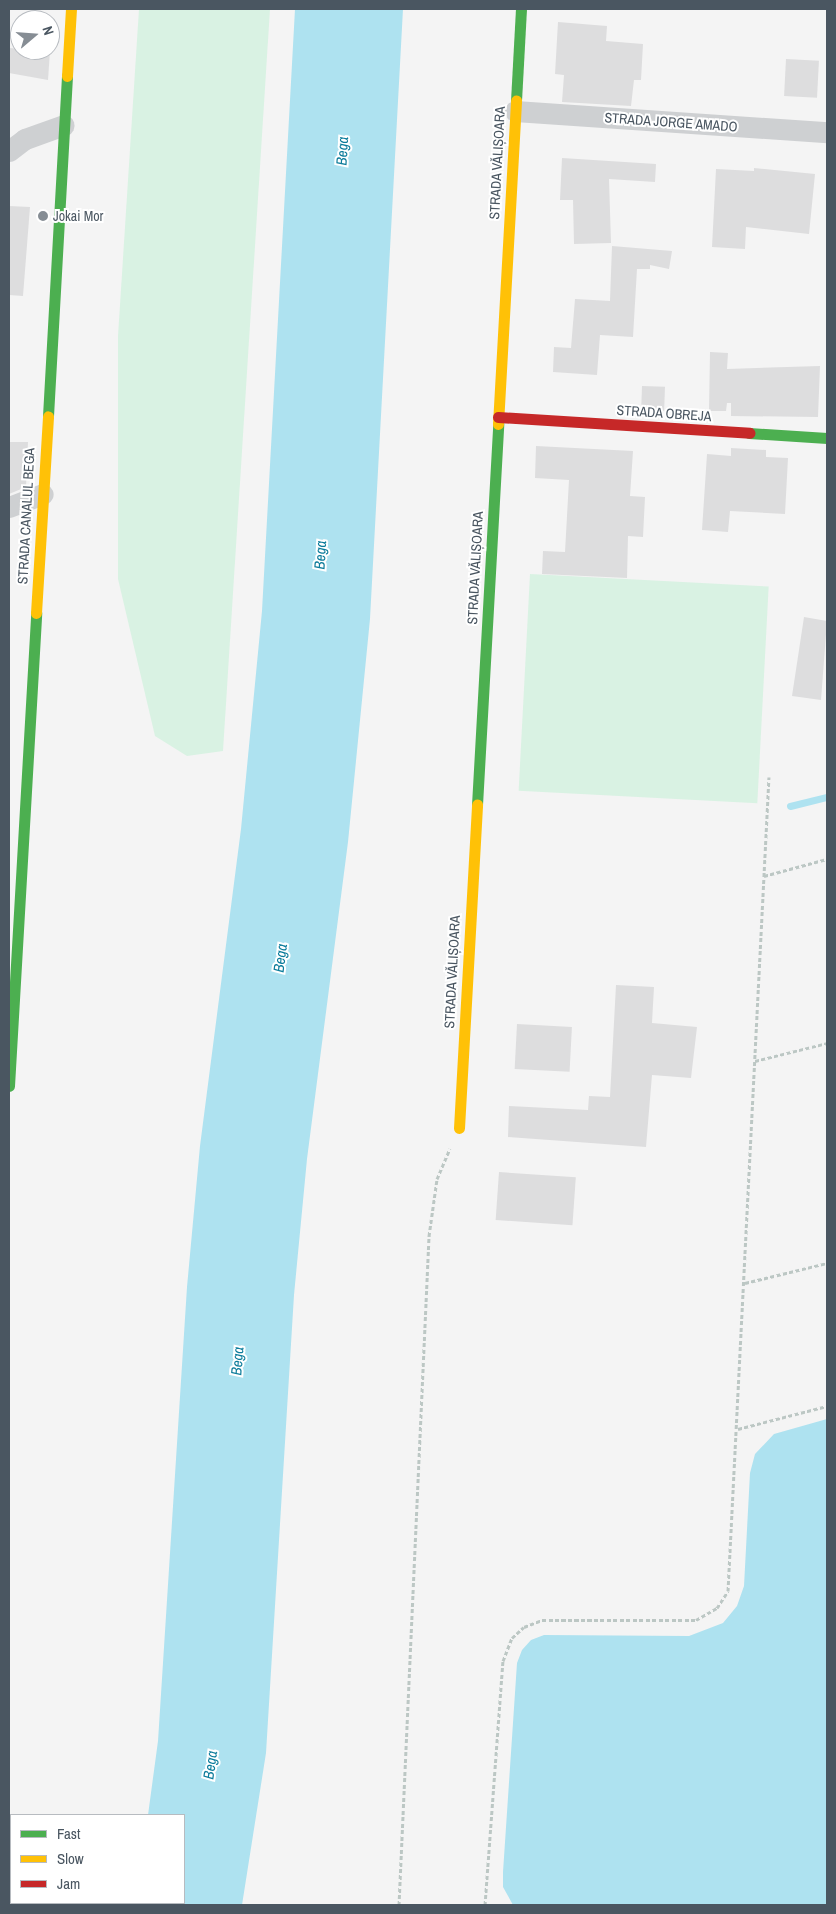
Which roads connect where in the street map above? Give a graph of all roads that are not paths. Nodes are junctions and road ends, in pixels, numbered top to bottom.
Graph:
1 (71, 9) edge
2 (521, 9) edge
3 (515, 112) junction
4 (64, 125) junction
5 (827, 132) edge
6 (9, 151) edge
7 (498, 417) junction
8 (827, 438) edge
9 (42, 494) junction
10 (9, 508) edge
11 (16, 853) edge
12 (9, 1086) edge
13 (458, 1128) road end

1 - 4 street, STRADA CANALUL BEGA
2 - 3 street, STRADA VĂLIȘOARA
3 - 5 street, STRADA JORGE AMADO
3 - 7 street, STRADA VĂLIȘOARA
4 - 6 street
4 - 9 street, STRADA CANALUL BEGA
7 - 8 street, STRADA OBREJA
7 - 13 street, STRADA VĂLIȘOARA
9 - 10 street
9 - 11 street, STRADA CANALUL BEGA
11 - 12 street, STRADA CANALUL BEGA

